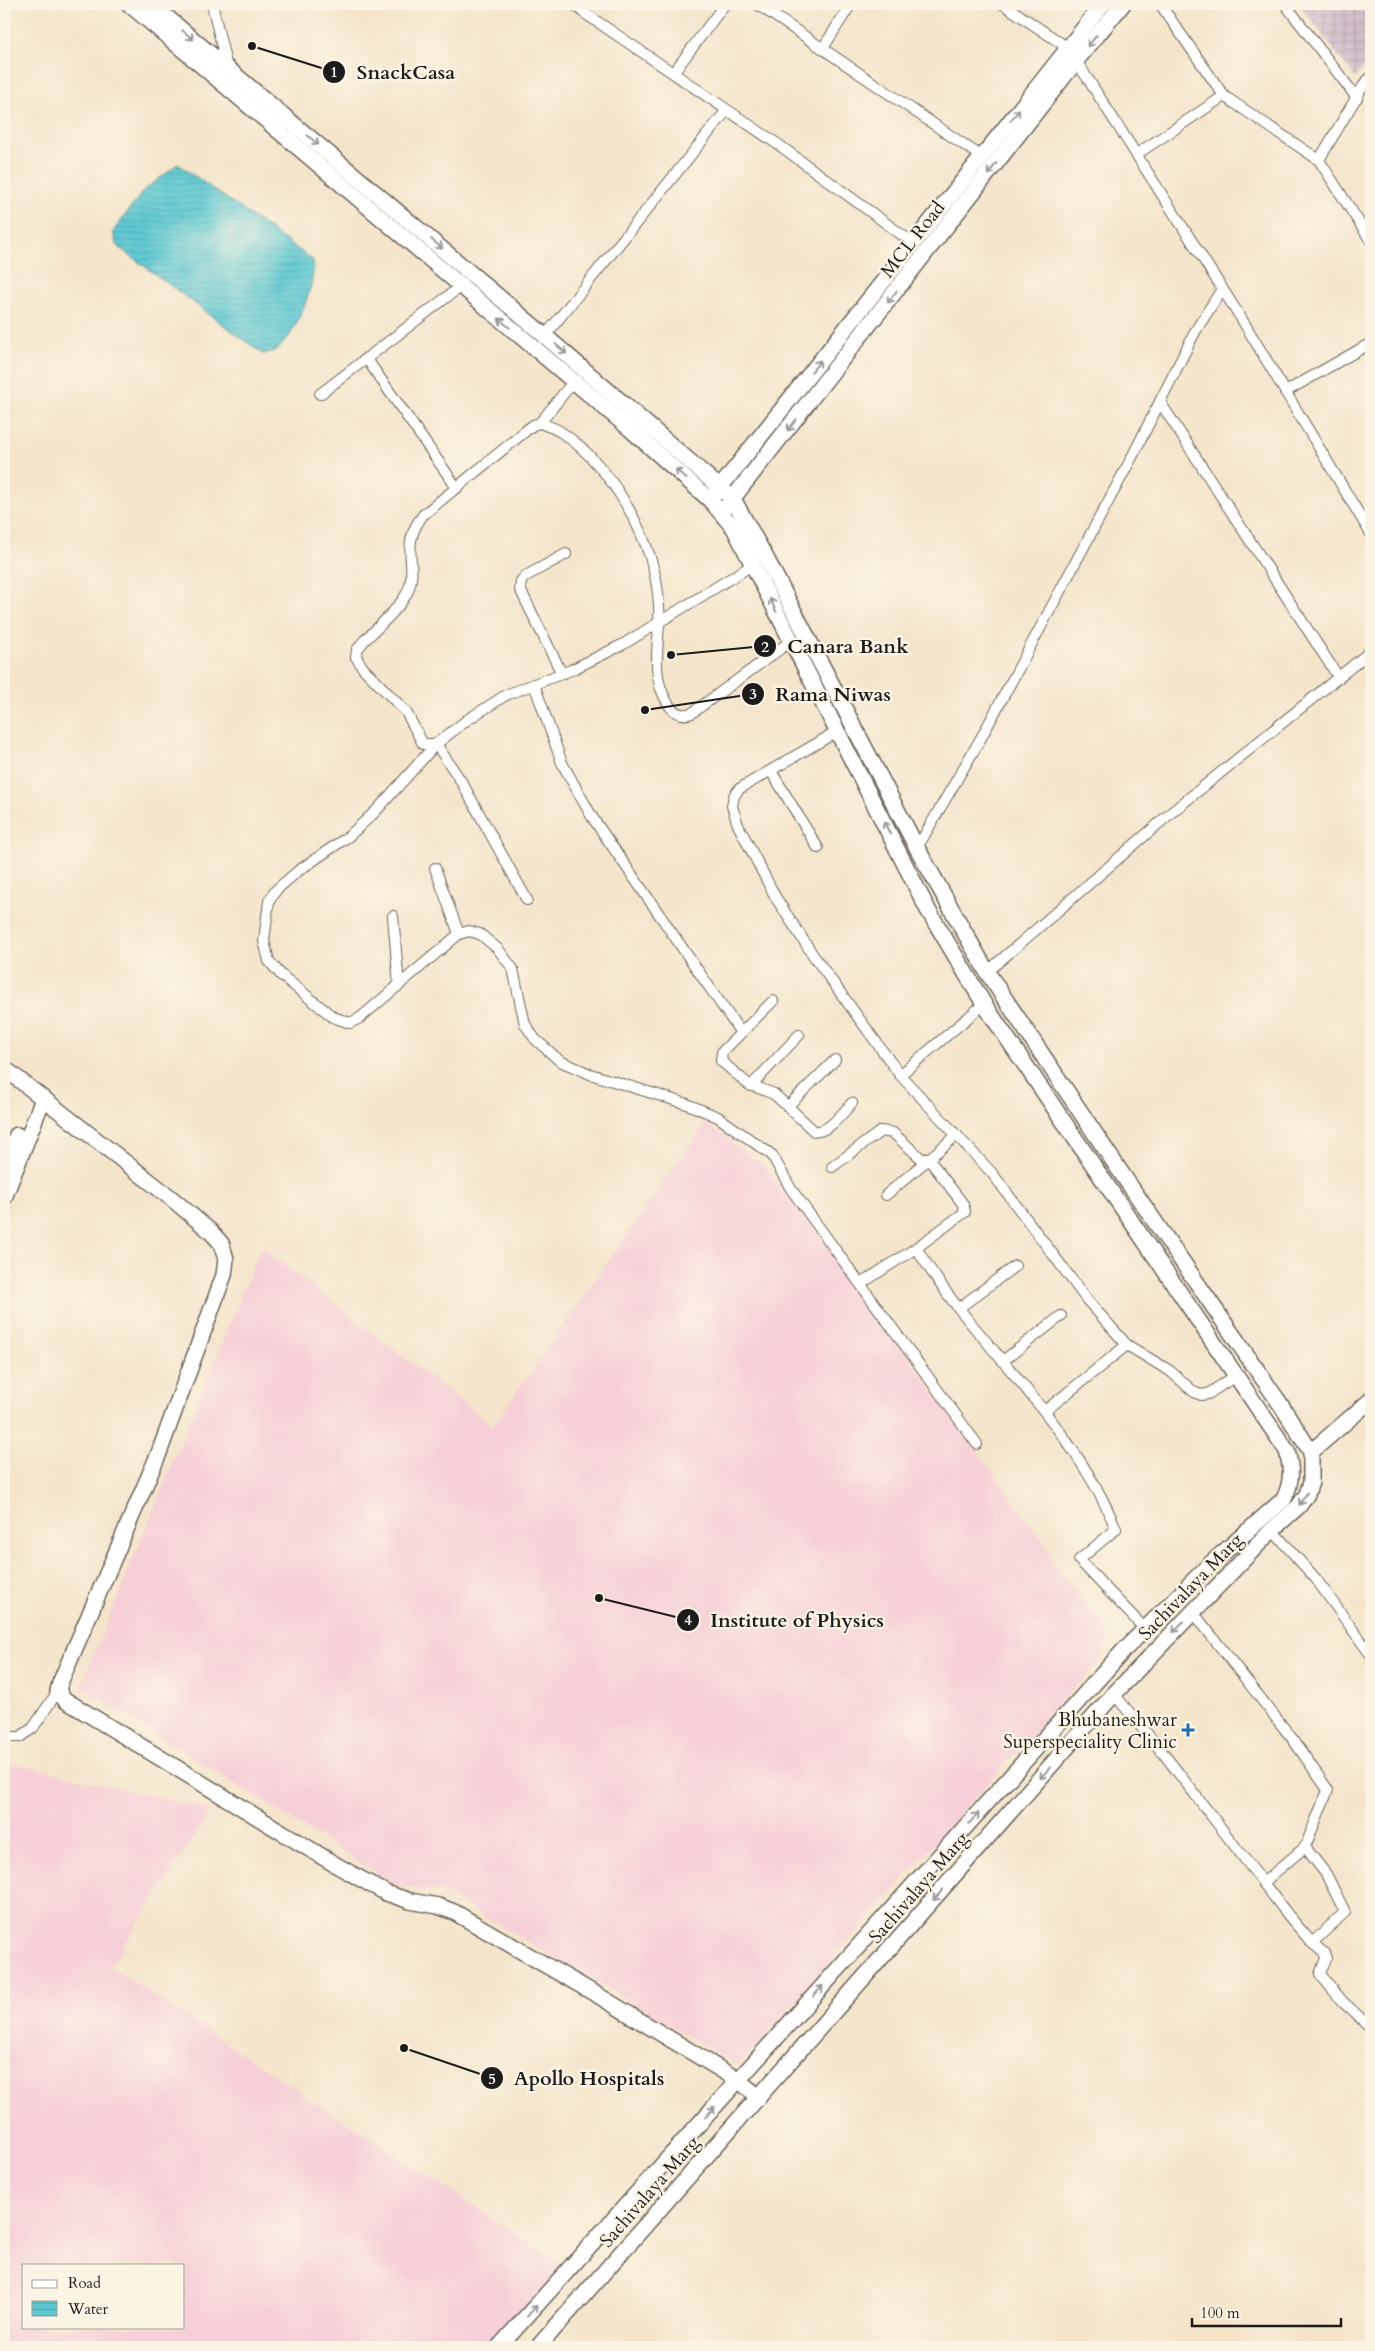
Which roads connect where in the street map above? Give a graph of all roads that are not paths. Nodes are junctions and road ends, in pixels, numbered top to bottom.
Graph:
1 (129, 4) edge
2 (151, 4) edge
3 (212, 4) edge
4 (574, 4) edge
5 (725, 4) edge
6 (757, 4) edge
7 (851, 4) edge
8 (1003, 4) edge
9 (1103, 4) edge
10 (1123, 4) edge
11 (1160, 4) edge
12 (1285, 4) edge
13 (823, 48) junction
14 (1072, 54) junction
15 (674, 72) junction
16 (223, 73) junction
17 (1371, 77) edge
18 (1224, 96) junction
19 (1356, 98) junction
20 (727, 110) junction
21 (1137, 154) junction
22 (982, 157) junction
23 (1319, 160) junction
24 (1371, 241) edge
25 (913, 243) junction
26 (460, 287) junction
27 (1222, 289) junction
28 (545, 336) junction
29 (1370, 346) edge
30 (366, 358) junction
31 (573, 382) junction
32 (1285, 392) junction
33 (320, 394) dead end
34 (1160, 402) junction
35 (540, 422) junction
36 (721, 486) junction
37 (457, 488) junction
38 (733, 499) junction
39 (710, 500) junction
40 (721, 512) junction
41 (1371, 534) edge
42 (566, 554) dead end
43 (754, 564) junction
44 (658, 621) junction
45 (791, 641) junction
46 (1371, 651) edge
47 (562, 674) junction
48 (1339, 678) junction
49 (534, 684) junction
50 (838, 731) junction
51 (436, 744) junction
52 (771, 771) junction
53 (818, 848) dead end
54 (917, 848) junction
55 (435, 868) dead end
56 (944, 896) junction
57 (527, 900) dead end
58 (926, 906) junction
59 (393, 916) dead end
60 (459, 934) junction
61 (987, 972) junction
62 (399, 986) junction
63 (773, 1001) dead end
64 (984, 1004) junction
65 (741, 1033) junction
66 (799, 1035) dead end
67 (835, 1060) dead end
68 (4, 1068) edge
69 (900, 1075) junction
70 (751, 1086) junction
71 (39, 1096) junction
72 (852, 1103) dead end
73 (788, 1106) junction
74 (957, 1135) junction
75 (926, 1160) junction
76 (832, 1167) dead end
77 (4, 1169) edge
78 (886, 1195) dead end
79 (4, 1198) edge
80 (916, 1248) junction
81 (1015, 1266) dead end
82 (862, 1283) junction
83 (959, 1308) junction
84 (1061, 1316) dead end
85 (1127, 1345) junction
86 (1004, 1360) junction
87 (1236, 1375) junction
88 (1371, 1400) edge
89 (1045, 1411) junction
90 (977, 1444) dead end
91 (1311, 1452) junction
92 (1272, 1530) junction
93 (1193, 1612) junction
94 (1145, 1629) junction
95 (1371, 1655) edge
96 (1118, 1657) junction
97 (1134, 1673) junction
98 (58, 1691) junction
99 (1114, 1694) junction
100 (4, 1738) edge
101 (1305, 1847) junction
102 (1263, 1883) junction
103 (1312, 1943) junction
104 (1371, 2028) edge
105 (738, 2080) junction
106 (758, 2097) junction
107 (499, 2347) edge
108 (538, 2347) edge

1 - 16 main road
2 -> 16 main road
3 - 16 street
4 - 15 street
5 - 15 street
6 - 13 street
7 - 13 street
8 - 14 street
9 - 14 main road, MCL Road
10 -> 14 main road, MCL Road
11 - 18 street
12 - 19 street
13 - 22 street
14 - 21 street
22 -> 14 main road, MCL Road
14 -> 38 main road, MCL Road
15 - 20 street
16 - 26 main road
16 -> 28 main road
17 - 19 street
18 - 21 street
18 - 23 street
19 - 23 street
20 - 25 street
20 - 28 street
21 - 27 street
22 - 25 main road, MCL Road
23 - 24 street
36 -> 25 main road, MCL Road
26 - 30 street
31 -> 26 main road
27 - 32 street
27 - 34 street
28 -> 36 main road
29 - 32 street
30 - 33 street
30 - 37 street
31 - 35 street
39 -> 31 main road
32 - 41 street
34 - 48 street
34 - 54 street
35 - 37 street
35 - 44 street
36 - 38 main road
36 - 39 main road, MCL Road
37 - 51 street
38 - 40 main road, MCL Road
38 - 54 main road
39 - 40 main road
40 - 43 main road
42 - 47 street
43 - 44 street
45 -> 43 main road
44 - 45 street
44 - 47 street
45 - 50 main road
46 - 48 street
47 - 49 street
48 - 61 street
49 - 51 street
49 - 65 street
50 - 52 street
58 -> 50 main road
51 - 57 street
51 - 62 street
52 - 53 street
52 - 69 street
54 - 56 main road
55 - 60 street
56 - 58 main road
56 - 61 main road
58 - 64 main road
59 - 62 street
60 - 62 street
60 - 82 street
61 - 91 main road
63 - 65 street
64 - 69 street
64 - 87 main road
65 - 70 street
66 - 70 street
67 - 73 street
68 - 71 main road
69 - 74 street
70 - 73 street
71 - 77 main road
71 - 79 main road
71 - 98 main road
72 - 73 street
74 - 75 street
74 - 85 street
75 - 76 street
75 - 78 street
75 - 80 street
80 - 82 street
80 - 83 street
81 - 83 street
82 - 90 street
83 - 86 street
84 - 86 street
85 - 87 street
85 - 89 street
86 - 89 street
87 - 94 main road
88 - 91 main road
89 - 94 street
91 -> 92 main road, Sachivalaya Marg
92 - 93 main road, Sachivalaya Marg
92 - 95 street
93 -> 97 main road, Sachivalaya Marg
93 - 101 street
94 - 96 main road
96 - 97 main road
105 -> 96 main road
97 - 99 main road, Sachivalaya Marg
98 - 100 street
98 - 105 main road
99 - 102 street
99 -> 106 main road, Sachivalaya Marg
101 - 102 street
101 - 103 street
102 - 103 street
103 - 104 street
105 - 106 main road
107 -> 105 main road
106 - 108 main road, Sachivalaya Marg

